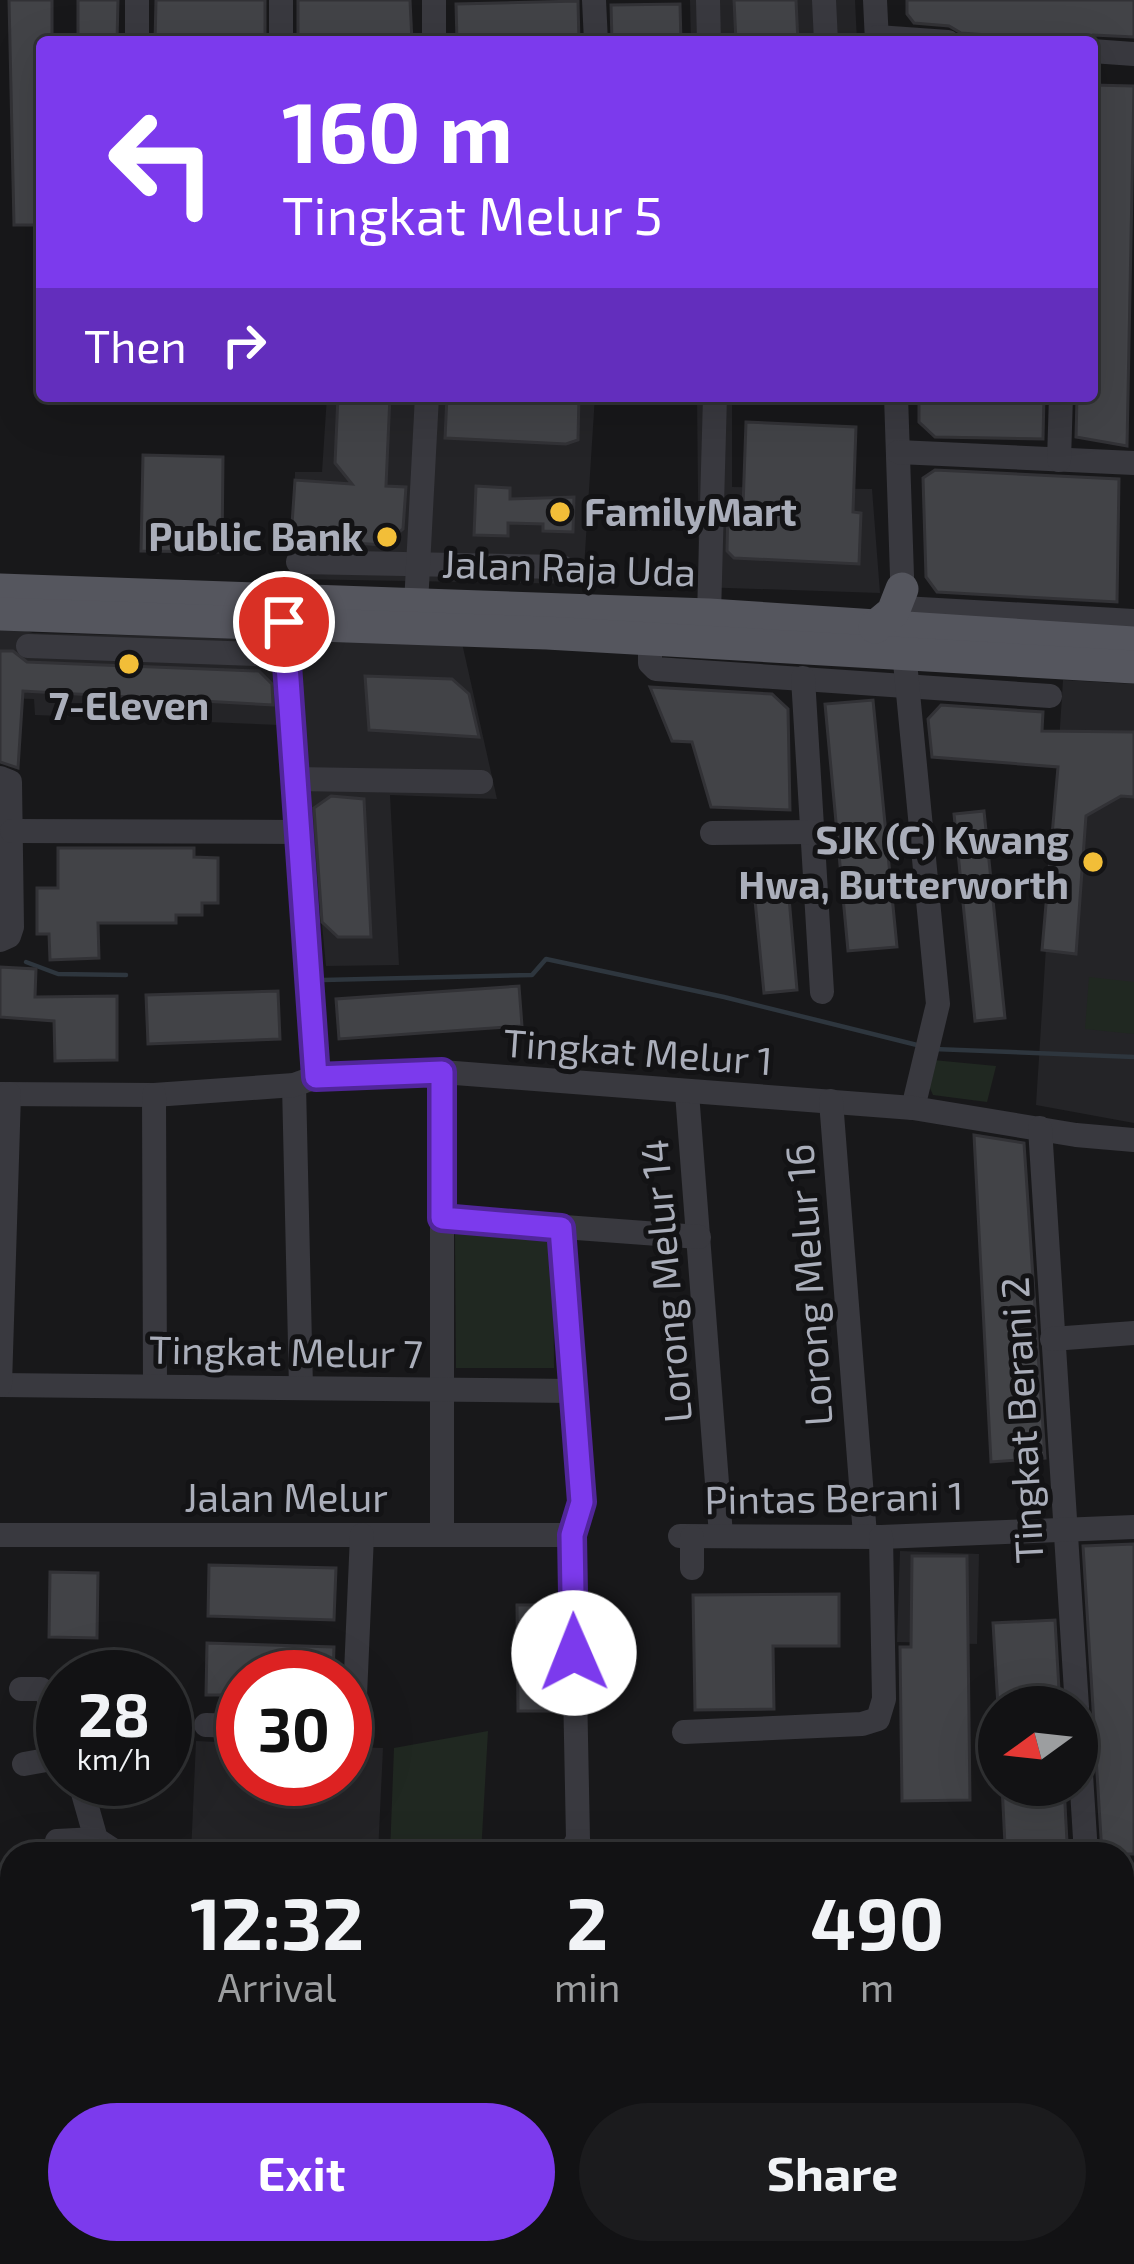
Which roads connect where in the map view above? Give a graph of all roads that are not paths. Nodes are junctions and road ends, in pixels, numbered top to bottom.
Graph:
1 (137, 0) edge
2 (280, 0) edge
3 (434, 0) edge
4 (594, 0) edge
5 (708, 0) edge
6 (824, 0) edge
7 (875, 0) edge
8 (136, 36) edge
9 (280, 36) edge
10 (434, 36) edge
11 (596, 36) edge
12 (710, 36) edge
13 (826, 36) edge
14 (877, 36) edge
15 (1098, 51) edge
16 (1134, 54) edge
17 (427, 402) edge
18 (715, 402) edge
19 (896, 402) edge
20 (1061, 402) edge
21 (898, 452) junction
22 (1060, 460) junction
23 (1134, 463) edge
24 (298, 562) dead end
25 (418, 564) junction
26 (528, 566) junction
27 (562, 567) dead end
28 (0, 590) edge
29 (416, 604) junction
30 (526, 607) junction
31 (0, 614) edge
32 (709, 615) junction
33 (1134, 621) edge
34 (898, 632) junction
35 (285, 639) junction
36 (955, 644) junction
37 (1134, 644) edge
38 (28, 646) dead end
39 (653, 654) junction
40 (1134, 667) edge
41 (803, 678) junction
42 (1050, 696) dead end
43 (0, 778) edge
44 (295, 778) junction
45 (481, 782) dead end
46 (12, 831) junction
47 (299, 832) junction
48 (812, 832) junction
49 (712, 833) dead end
50 (0, 940) edge
51 (822, 992) dead end
52 (442, 1072) junction
53 (305, 1081) junction
54 (687, 1093) junction
55 (5, 1094) edge
56 (154, 1095) junction
57 (831, 1101) junction
58 (913, 1108) junction
59 (1040, 1128) junction
60 (1134, 1140) edge
61 (442, 1218) junction
62 (561, 1228) junction
63 (699, 1237) junction
64 (1134, 1334) edge
65 (1052, 1339) junction
66 (0, 1385) edge
67 (155, 1387) junction
68 (301, 1388) junction
69 (442, 1390) junction
70 (571, 1391) junction
71 (1134, 1527) edge
72 (1064, 1530) junction
73 (442, 1534) junction
74 (0, 1535) edge
75 (362, 1535) junction
76 (572, 1535) junction
77 (721, 1535) junction
78 (873, 1536) junction
79 (692, 1568) dead end
80 (357, 1650) edge
81 (1075, 1686) edge
82 (21, 1689) dead end
83 (36, 1689) edge
84 (206, 1725) dead end
85 (216, 1725) edge
86 (684, 1732) dead end
87 (36, 1762) edge
88 (24, 1764) dead end
89 (87, 1806) edge
90 (1082, 1806) edge
91 (96, 1839) junction
92 (57, 1841) dead end
93 (100, 1842) edge
94 (570, 1842) edge
95 (1084, 1842) edge

1 - 8 street
2 - 9 street
3 - 10 street
4 - 11 street
5 - 12 street
6 - 13 street
7 - 14 street
15 - 16 street
17 - 25 street
18 - 32 street
19 - 21 street
20 - 22 street
21 - 22 street
21 - 34 street
22 - 23 street
24 - 25 street
25 - 26 street
25 - 29 street
26 - 27 street
26 - 30 street
28 - 29 main road, Jalan Raja Uda
29 - 30 main road, Jalan Raja Uda
30 - 32 main road, Jalan Raja Uda
31 - 35 main road, Jalan Raja Uda
32 - 34 main road, Jalan Raja Uda
33 - 34 street
34 - 36 main road, Jalan Raja Uda
34 - 39 main road, Jalan Raja Uda
34 - 41 street, Jalan Raja Uda
34 - 42 street
34 - 58 street
35 - 38 street
35 - 39 main road, Jalan Raja Uda
35 - 44 street
36 - 37 main road, Jalan Raja Uda
36 - 40 main road, Jalan Raja Uda
39 - 41 street, Jalan Raja Uda
41 - 48 street
43 - 46 street
44 - 45 street
44 - 47 street
46 - 47 street
46 - 50 street
47 - 53 street
48 - 49 street
48 - 51 street
52 - 53 street, Tingkat Melur 1
52 - 54 street, Tingkat Melur 1
52 - 61 street
53 - 56 street, Tingkat Melur 1
53 - 68 street
54 - 57 street, Tingkat Melur 1
54 - 63 street, Lorong Melur 14
55 - 56 street, Tingkat Melur 1
55 - 66 street
56 - 67 street
57 - 58 street, Tingkat Melur 1
57 - 78 street, Lorong Melur 16
58 - 59 street, Tingkat Melur 1
59 - 60 street, Tingkat Melur 1
59 - 65 street, Tingkat Berani 2
61 - 62 street
61 - 69 street
62 - 63 street
62 - 70 street
63 - 77 street, Lorong Melur 14
64 - 65 street
65 - 72 street, Tingkat Berani 2
66 - 67 street, Tingkat Melur 7
67 - 68 street, Tingkat Melur 7
68 - 69 street, Tingkat Melur 7
69 - 70 street, Tingkat Melur 7
69 - 73 street
70 - 76 street
71 - 72 street, Pintas Berani 1
72 - 78 street, Pintas Berani 1
72 - 81 street, Tingkat Berani 2
73 - 75 street, Jalan Melur
73 - 76 street, Jalan Melur
74 - 75 street, Jalan Melur
75 - 80 street
76 - 94 street
77 - 78 street, Pintas Berani 1
77 - 79 street, Pintas Berani 1
78 - 86 street, Lorong Melur 16
82 - 83 street
84 - 85 street
87 - 88 street
89 - 91 street
90 - 95 street, Tingkat Berani 2
91 - 92 street
91 - 93 street

